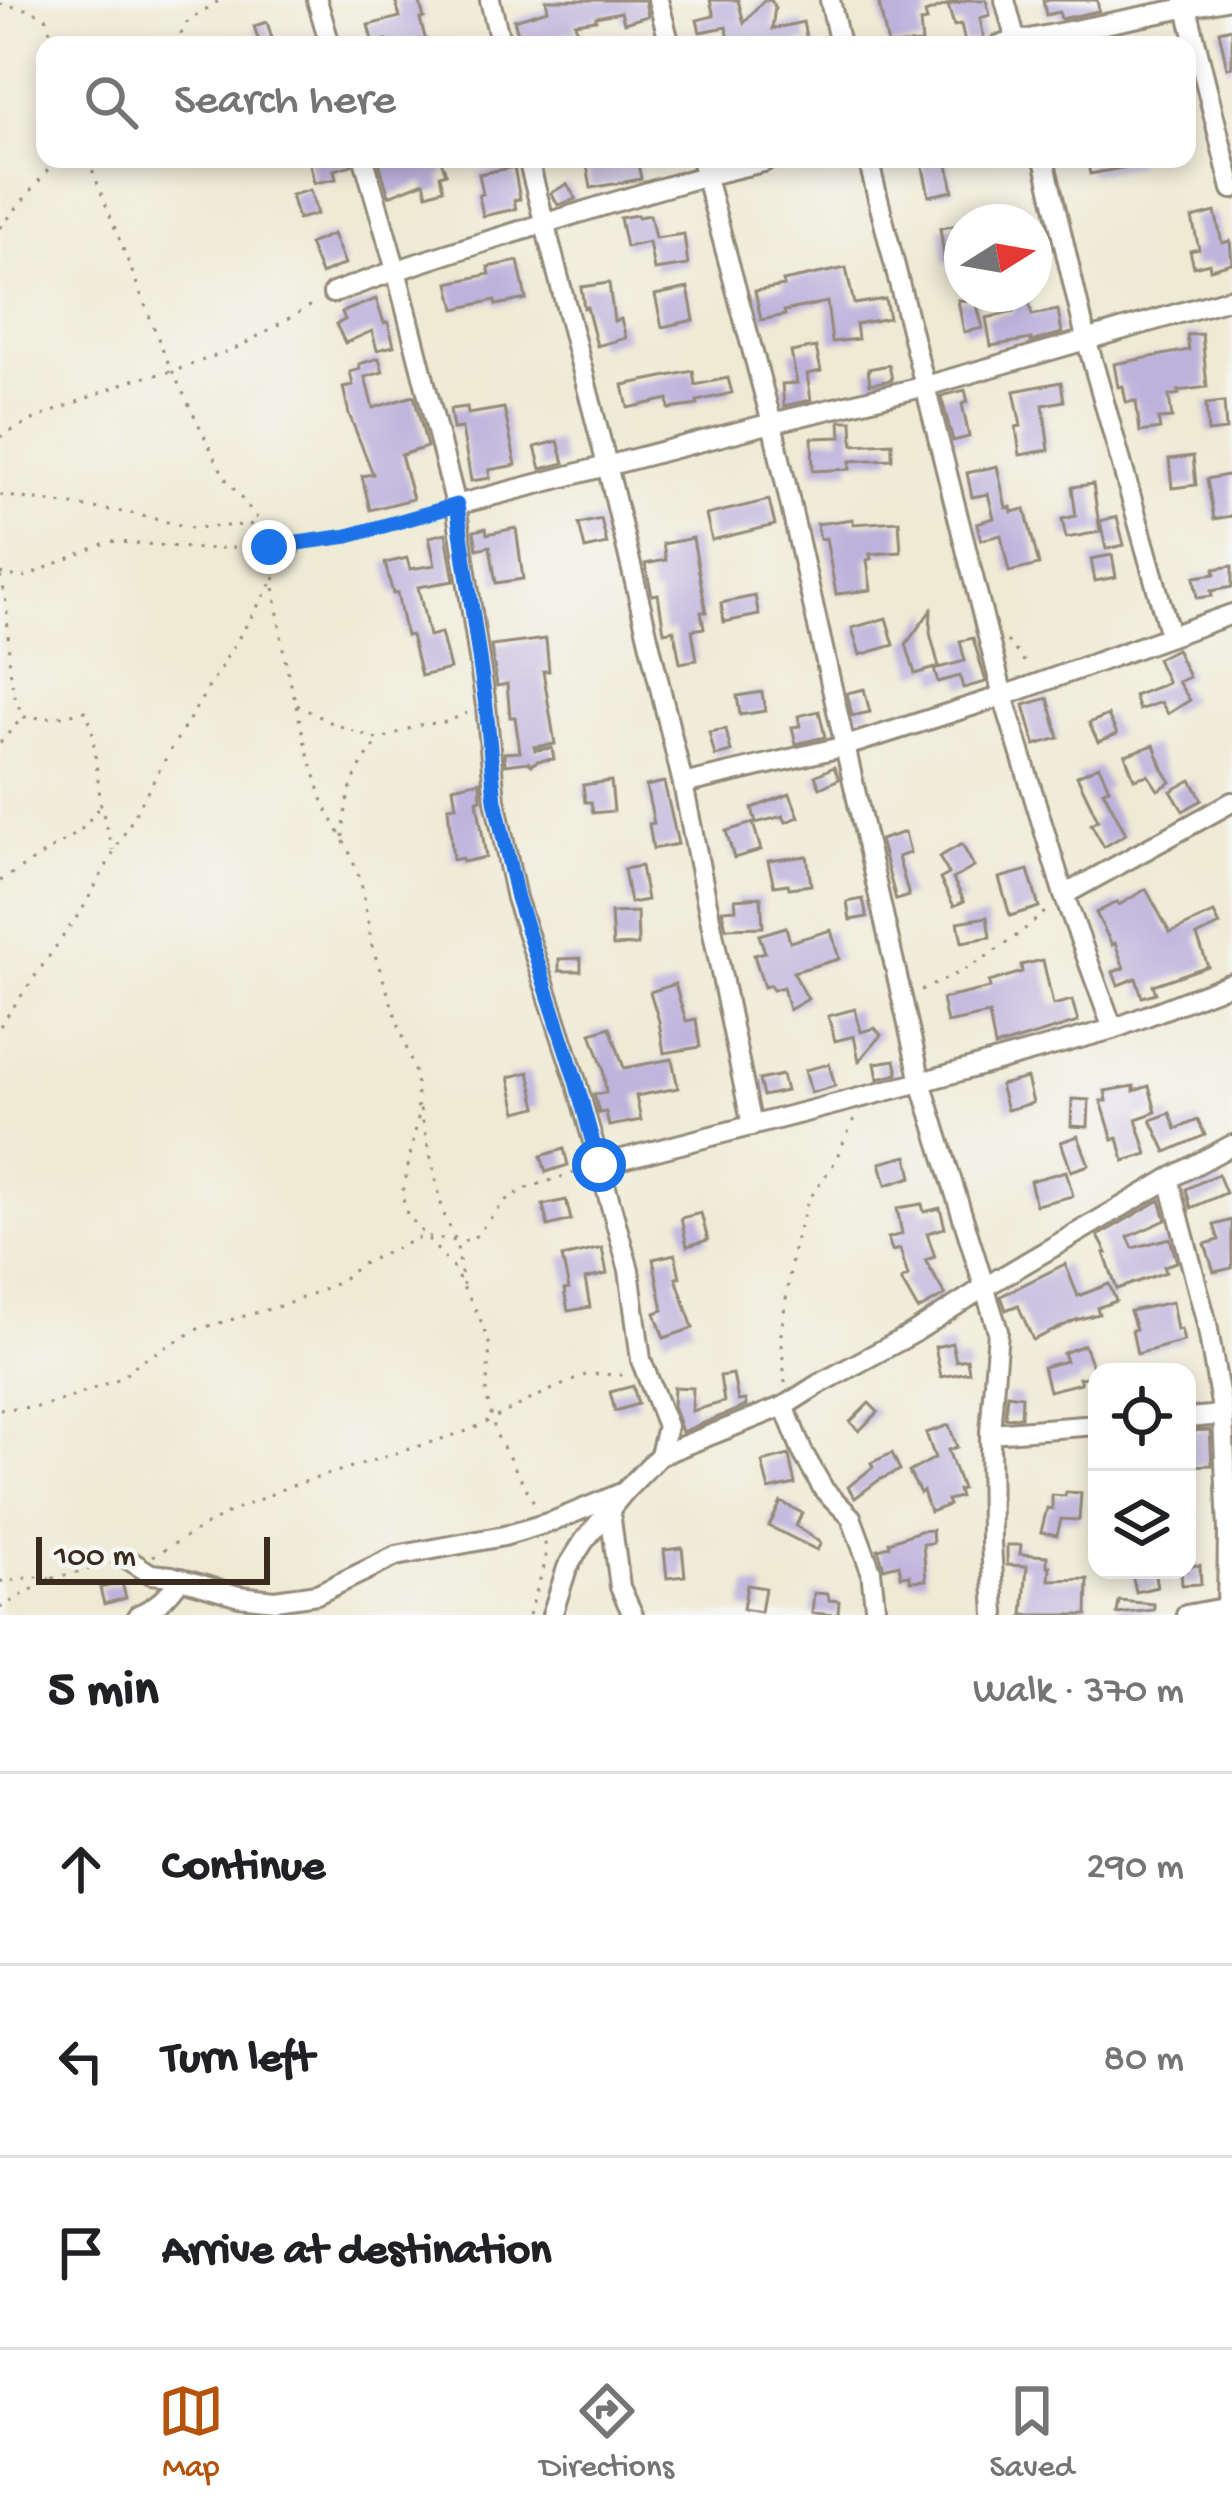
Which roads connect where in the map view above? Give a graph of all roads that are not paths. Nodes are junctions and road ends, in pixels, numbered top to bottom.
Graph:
1 (317, 0) edge
2 (490, 0) edge
3 (658, 0) edge
4 (830, 0) edge
5 (1005, 0) edge
6 (1225, 0) edge
7 (1186, 4) edge
8 (327, 36) edge
9 (499, 36) edge
10 (668, 36) edge
11 (839, 36) edge
12 (1010, 36) edge
13 (1042, 36) edge
14 (1194, 36) edge
15 (1196, 44) edge
16 (367, 168) edge
17 (530, 168) edge
18 (701, 168) edge
19 (704, 168) edge
20 (870, 168) edge
21 (1046, 168) edge
22 (1232, 189) edge
23 (544, 223) junction
24 (396, 270) junction
25 (333, 293) road end
26 (1232, 298) edge
27 (1086, 338) junction
28 (926, 386) junction
29 (772, 423) junction
30 (607, 465) junction
31 (457, 505) junction
32 (1232, 614) edge
33 (1170, 635) junction
34 (1003, 696) junction
35 (846, 746) junction
36 (683, 784) junction
37 (1232, 802) edge
38 (1064, 895) junction
39 (1232, 983) edge
40 (1113, 1029) junction
41 (921, 1082) junction
42 (752, 1126) junction
43 (1232, 1145) edge
44 (599, 1165) junction
45 (1169, 1179) junction
46 (983, 1288) junction
47 (784, 1406) junction
48 (1223, 1415) junction
49 (1196, 1417) edge
50 (1088, 1426) edge
51 (990, 1433) junction
52 (661, 1455) junction
53 (624, 1492) junction
54 (610, 1512) junction
55 (128, 1560) road end
56 (181, 1578) junction
57 (1229, 1608) edge
58 (138, 1615) edge
59 (552, 1615) edge
60 (633, 1615) edge
61 (877, 1615) edge
62 (995, 1615) edge
63 (1186, 1615) edge

1 - 8 street
2 - 9 street
3 - 10 street
4 - 11 street
5 - 12 street
6 - 7 street
7 - 13 street
7 - 14 street
15 - 22 street
16 - 24 street
17 - 23 street
18 - 23 street
19 - 29 street
20 - 28 street
21 - 27 street
23 - 24 street
23 - 30 street
24 - 25 street
24 - 31 street
26 - 27 street
27 - 28 street
27 - 33 street
28 - 29 street
28 - 34 street
29 - 30 street
29 - 35 street
30 - 31 street
30 - 36 street
31 - 44 street
32 - 33 street
33 - 34 street
34 - 35 street
34 - 38 street
35 - 36 street
35 - 41 street
36 - 42 street
37 - 38 street
38 - 40 street
39 - 40 street
40 - 41 street
41 - 42 street
41 - 46 street
42 - 44 street
43 - 45 street
44 - 52 street
45 - 46 street
45 - 48 street
46 - 47 street
46 - 51 street
47 - 52 street
47 - 61 street
48 - 49 street
48 - 57 street
50 - 51 street
51 - 62 street
52 - 53 street
53 - 54 street
53 - 56 street
54 - 59 street
54 - 60 street
55 - 56 street
56 - 58 street
57 - 63 street

